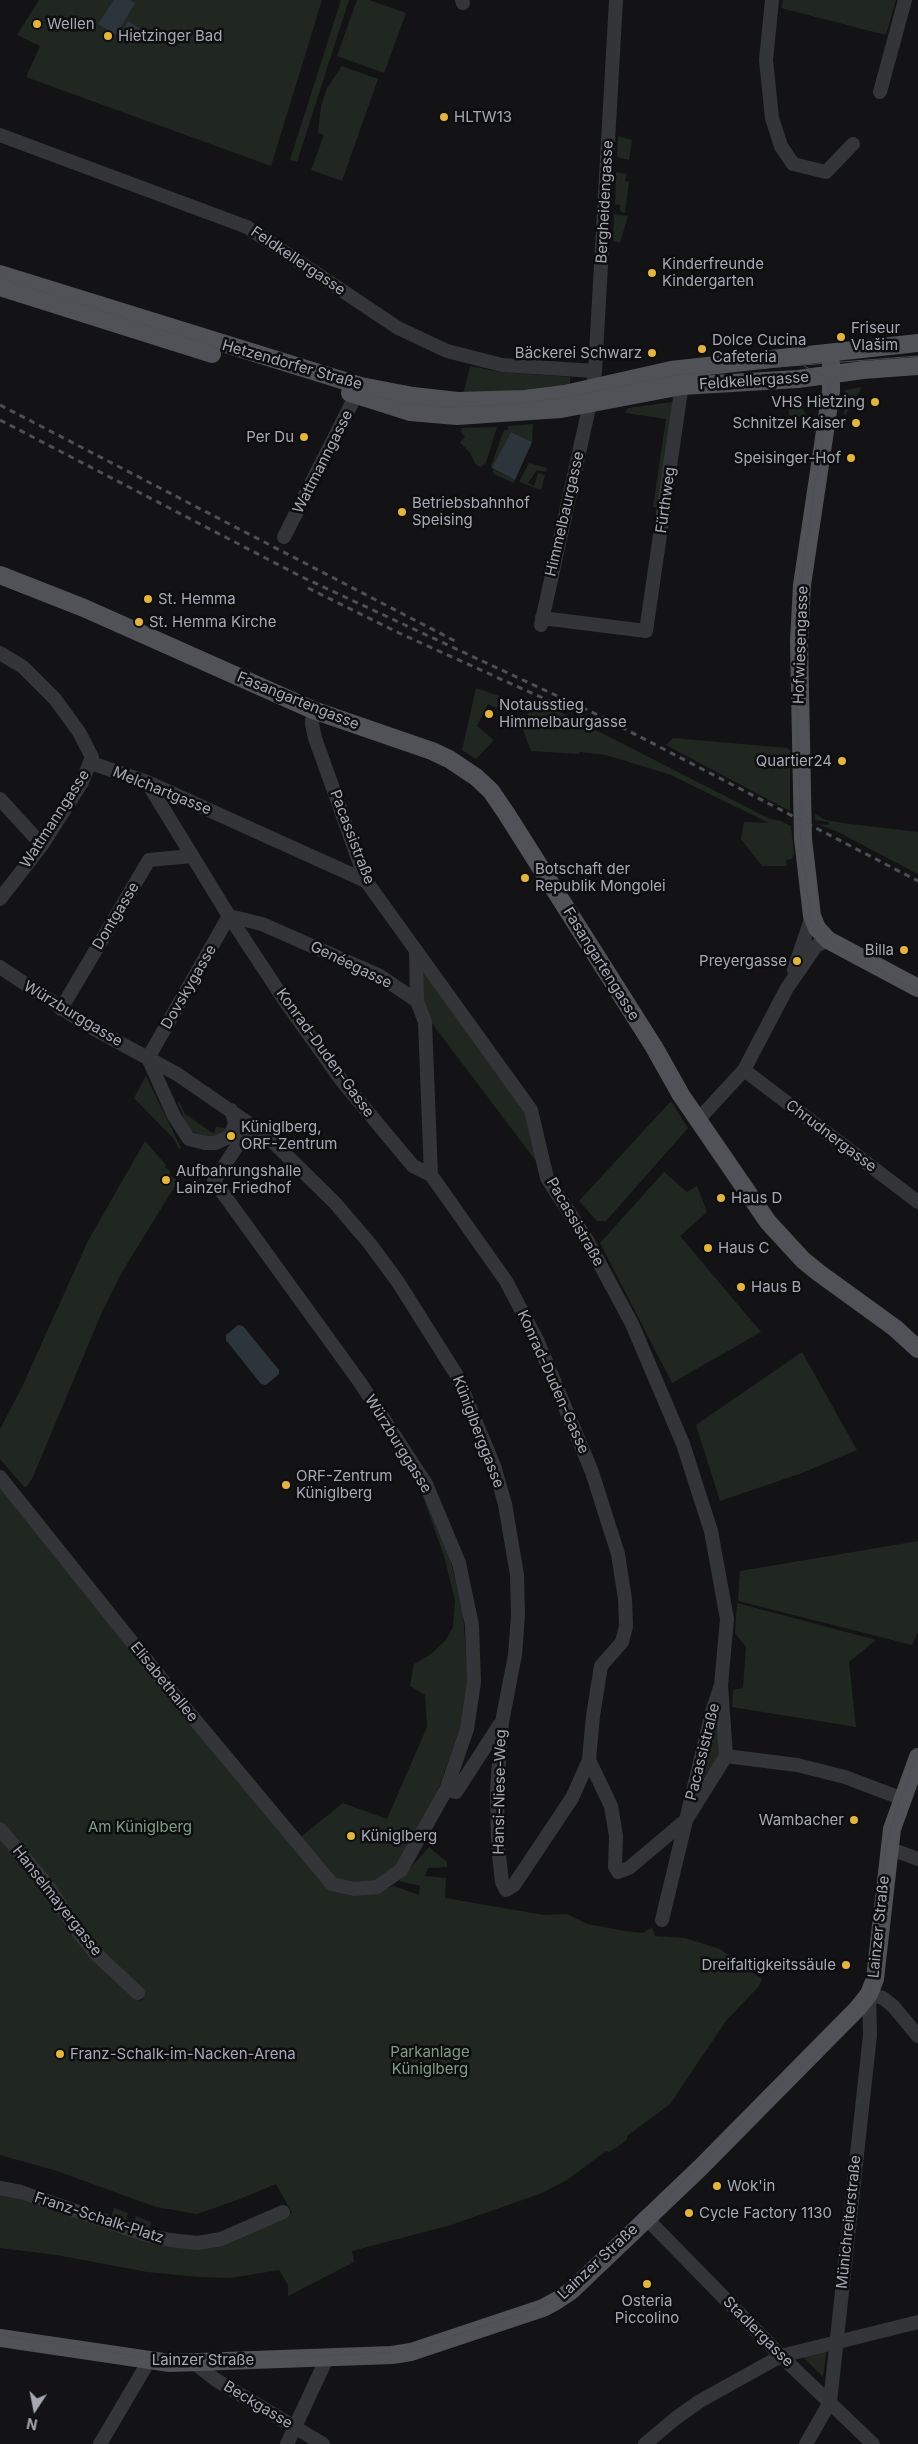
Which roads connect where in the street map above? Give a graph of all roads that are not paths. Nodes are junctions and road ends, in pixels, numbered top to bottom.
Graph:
1 (616, 0) edge
2 (772, 0) edge
3 (905, 0) edge
4 (880, 92) dead end
5 (0, 136) edge
6 (853, 144) dead end
7 (0, 274) edge
8 (0, 287) edge
9 (918, 343) edge
10 (830, 352) junction
11 (918, 366) edge
12 (684, 368) junction
13 (831, 375) junction
14 (682, 386) junction
15 (593, 387) junction
16 (359, 391) junction
17 (284, 538) dead end
18 (0, 575) edge
19 (646, 631) joint
20 (0, 653) edge
21 (313, 710) junction
22 (91, 763) junction
23 (147, 782) junction
24 (0, 799) edge
25 (42, 845) junction
26 (192, 856) junction
27 (366, 881) junction
28 (0, 899) edge
29 (229, 916) junction
30 (812, 916) junction
31 (828, 940) junction
32 (416, 950) junction
33 (0, 967) edge
34 (788, 988) junction
35 (918, 988) edge
36 (417, 1002) junction
37 (61, 1008) junction
38 (148, 1058) junction
39 (744, 1070) junction
40 (231, 1110) junction
41 (698, 1120) junction
42 (251, 1125) junction
43 (431, 1175) junction
44 (918, 1202) edge
45 (918, 1349) edge
46 (0, 1477) edge
47 (721, 1685) junction
48 (502, 1722) junction
49 (726, 1756) junction
50 (918, 1757) edge
51 (589, 1760) junction
52 (446, 1790) junction
53 (903, 1799) junction
54 (686, 1820) junction
55 (0, 1829) edge
56 (888, 1848) junction
57 (918, 1859) edge
58 (332, 1884) joint
59 (662, 1920) dead end
60 (138, 1993) dead end
61 (869, 1994) junction
62 (918, 2036) edge
63 (0, 2188) edge
64 (283, 2212) dead end
65 (646, 2218) junction
66 (918, 2322) edge
67 (0, 2338) edge
68 (837, 2343) junction
69 (781, 2356) junction
70 (327, 2358) junction
71 (149, 2361) junction
72 (194, 2363) junction
73 (830, 2402) junction
74 (295, 2427) junction
75 (100, 2444) edge
76 (286, 2444) edge
77 (323, 2444) edge
78 (646, 2444) edge
79 (806, 2444) edge
80 (873, 2444) edge

1 - 15 street, Bergheidengasse
2 - 6 street
3 - 4 street
5 - 15 street, Feldkellergasse
7 - 16 main road, Hetzendorfer Straße
8 - 16 main road, Hetzendorfer Straße
9 - 10 main road, Feldkellergasse
10 - 12 main road, Feldkellergasse
10 - 13 main road, Hofwiesengasse
11 - 13 main road, Feldkellergasse
12 - 14 street, Fürthweg
12 - 15 main road, Feldkellergasse
13 - 14 main road, Feldkellergasse
13 - 30 main road, Hofwiesengasse
14 - 15 main road, Feldkellergasse
14 - 19 street, Fürthweg
15 - 16 main road, Hetzendorfer Straße
15 - 19 street, Himmelbaurgasse
16 - 17 street, Wattmanngasse
18 - 21 main road, Fasangartengasse
20 - 22 street
21 - 27 street, Pacassistraße
21 - 41 main road, Fasangartengasse
22 - 23 street, Melchartgasse
22 - 25 street, Wattmanngasse
23 - 26 street, Konrad-Duden-Gasse
23 - 27 street, Melchartgasse
24 - 25 street
25 - 28 street, Wattmanngasse
26 - 29 street, Konrad-Duden-Gasse
26 - 37 street, Dontgasse
27 - 32 street, Pacassistraße
29 - 36 street, Genéegasse
29 - 38 street, Dovskygasse
29 - 43 street, Konrad-Duden-Gasse
30 - 31 main road, Hofwiesengasse
30 - 34 street, Hofwiesengasse
31 - 34 street, Hofwiesengasse
31 - 35 main road
32 - 36 street
32 - 47 street, Pacassistraße
33 - 37 street, Würzburggasse
34 - 39 street, Hofwiesengasse
36 - 43 street
37 - 38 street, Würzburggasse
38 - 40 street, Würzburggasse
38 - 40 street
39 - 41 street, Hofwiesengasse
39 - 44 street, Chrudnergasse
40 - 42 street
41 - 45 main road, Fasangartengasse
42 - 48 street, Küniglberggasse
42 - 52 street, Würzburggasse
43 - 51 street, Konrad-Duden-Gasse
46 - 58 street, Elisabethallee
47 - 49 street, Pacassistraße
47 - 54 street, Pacassistraße
48 - 51 street, Hansi-Niese-Weg
48 - 52 street, Hansi-Niese-Weg
49 - 53 street
49 - 54 street, Pacassistraße
50 - 53 main road, Lainzer Straße
51 - 54 street
52 - 58 street, Würzburggasse
53 - 56 main road, Lainzer Straße
54 - 59 street, Pacassistraße
55 - 60 street, Hanselmayergasse
56 - 57 street
56 - 61 main road, Lainzer Straße
61 - 62 street
61 - 65 main road, Lainzer Straße
61 - 68 street, Münichreiterstraße
63 - 64 street, Franz-Schalk-Platz
65 - 69 street, Stadlergasse
65 - 70 main road, Lainzer Straße
66 - 68 street
67 - 71 main road, Lainzer Straße
68 - 69 street
68 - 73 street, Münichreiterstraße
69 - 73 street, Stadlergasse
69 - 78 street
70 - 72 main road, Lainzer Straße
70 - 74 street
71 - 72 main road, Lainzer Straße
71 - 75 street
72 - 74 street, Beckgasse
73 - 79 street, Münichreiterstraße
73 - 80 street, Stadlergasse
74 - 76 street
74 - 77 street, Beckgasse

